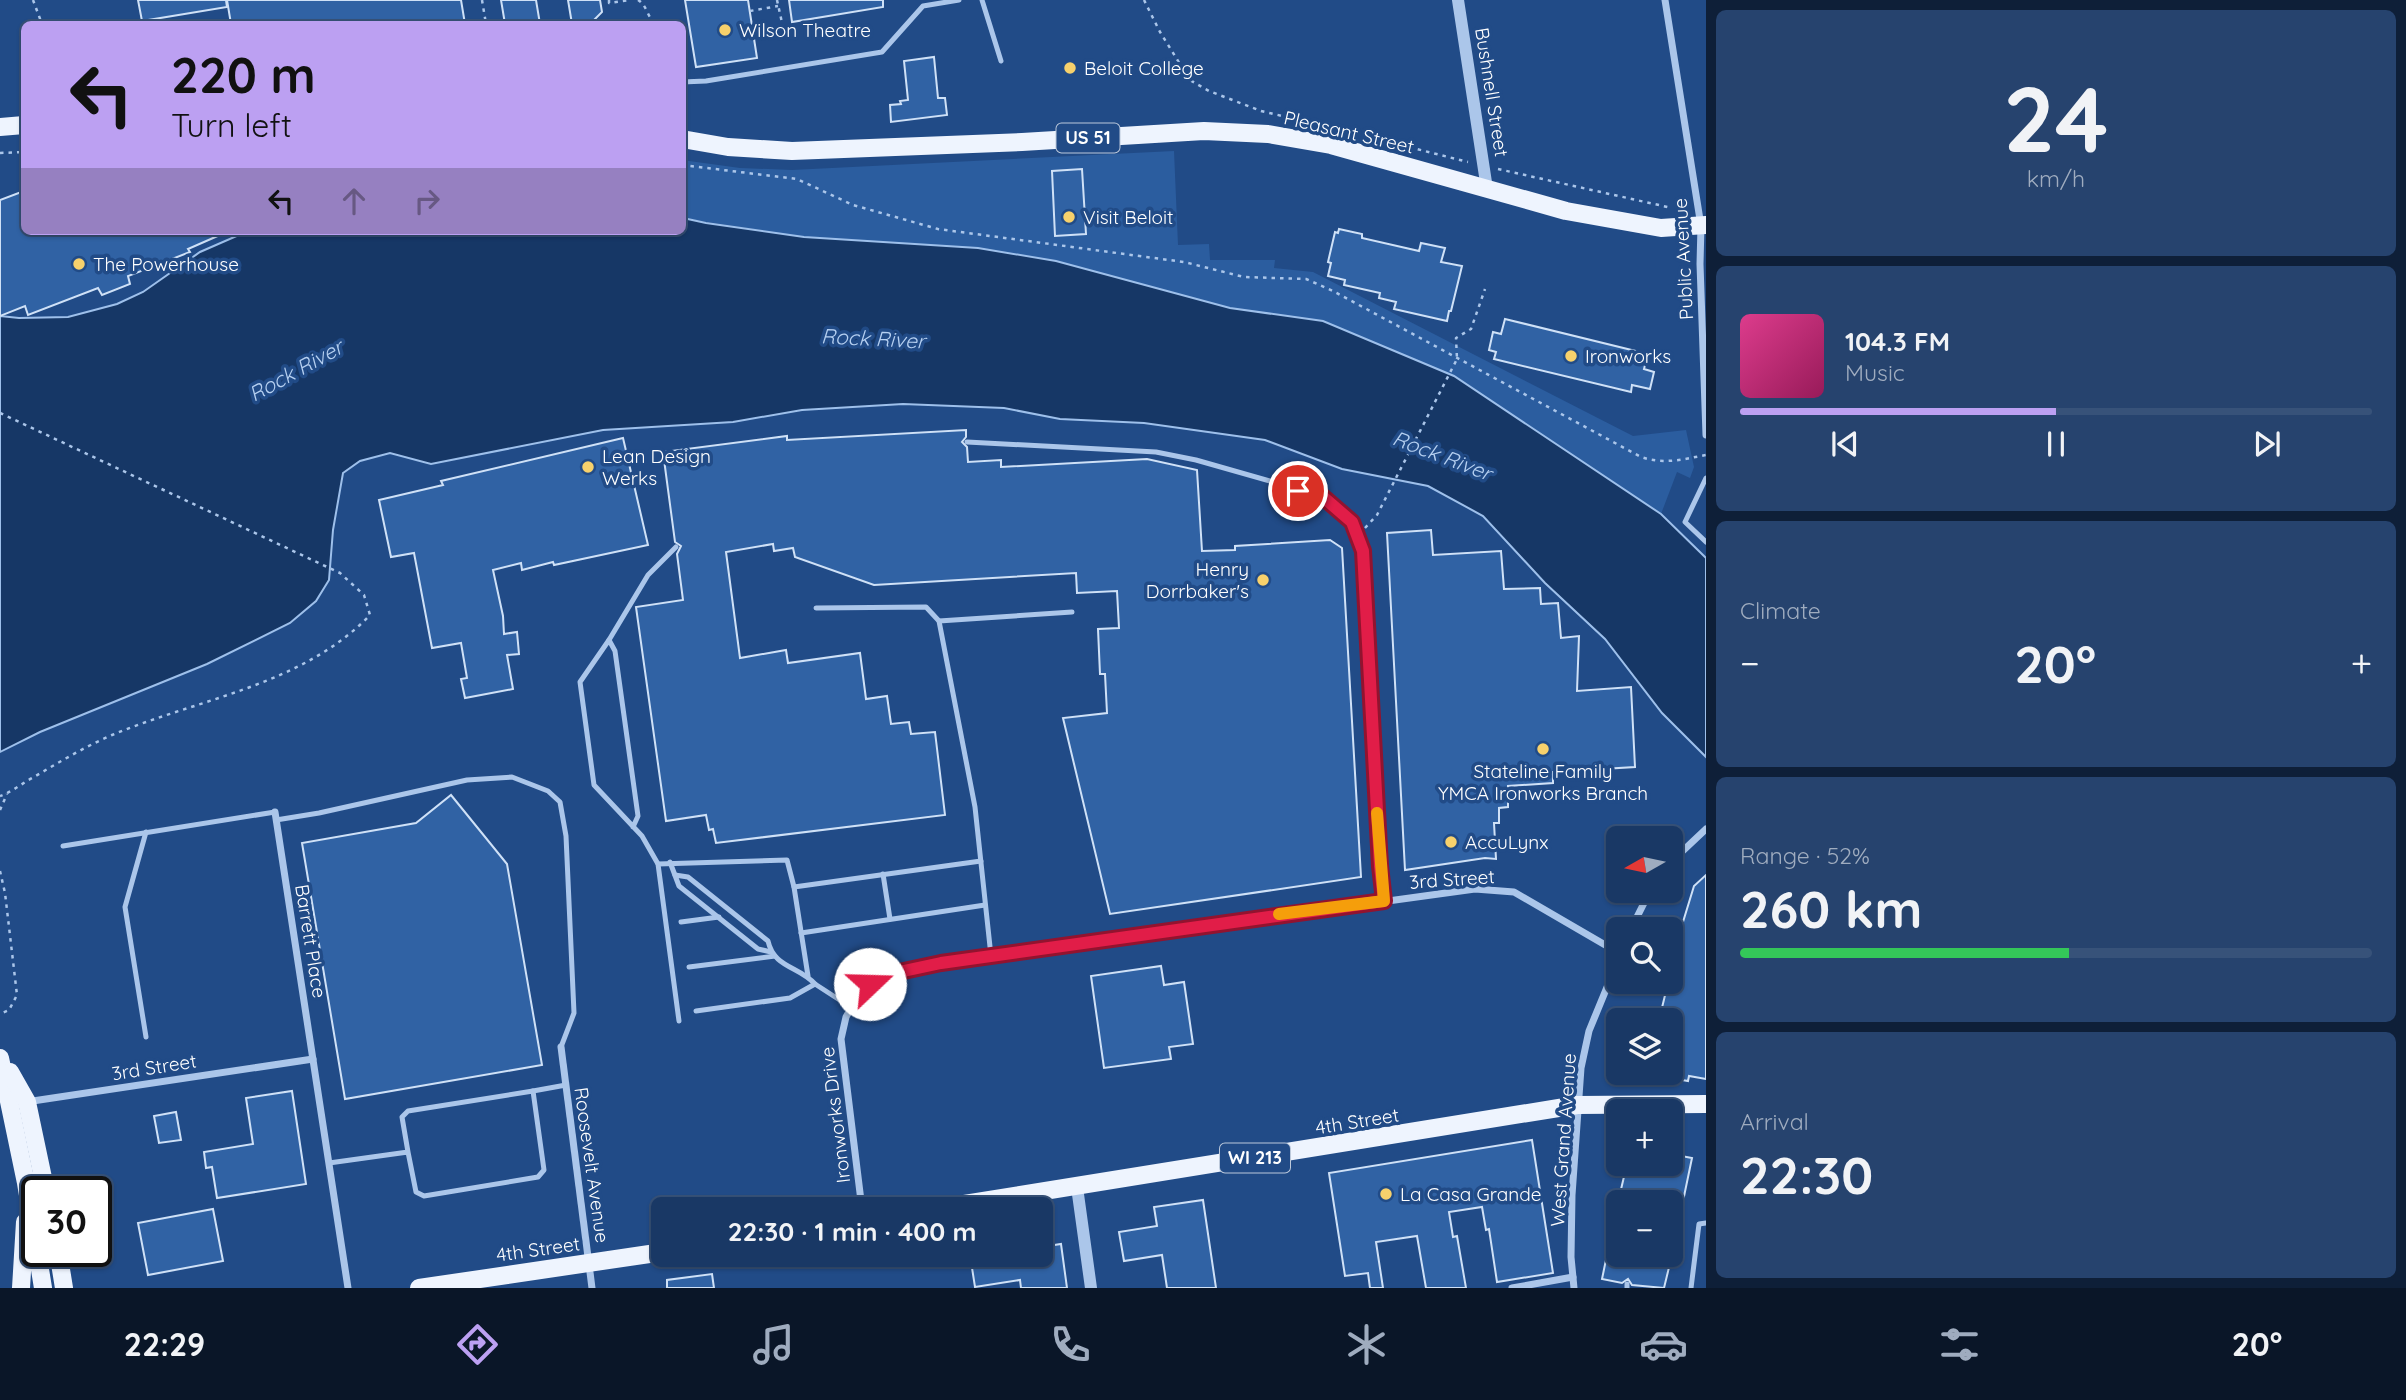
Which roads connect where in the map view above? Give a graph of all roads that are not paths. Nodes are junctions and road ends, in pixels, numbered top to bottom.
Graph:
1 (959, 0) edge
2 (982, 0) edge
3 (1458, 0) edge
4 (1665, 0) edge
5 (1001, 61) dead end
6 (686, 82) edge
7 (21, 125) edge
8 (0, 127) edge
9 (686, 140) edge
10 (1487, 189) junction
11 (1704, 226) edge
12 (1706, 435) edge
13 (967, 442) dead end
14 (1706, 478) edge
15 (1706, 542) edge
16 (676, 547) dead end
17 (816, 608) dead end
18 (1072, 612) dead end
19 (939, 621) junction
20 (608, 640) junction
21 (275, 816) junction
22 (633, 827) junction
23 (1706, 829) edge
24 (146, 832) junction
25 (63, 846) dead end
26 (1684, 850) edge
27 (981, 861) junction
28 (670, 862) junction
29 (659, 864) junction
30 (883, 874) junction
31 (675, 875) junction
32 (794, 887) junction
33 (1384, 901) junction
34 (985, 905) junction
35 (719, 917) junction
36 (890, 919) junction
37 (681, 922) dead end
38 (747, 925) junction
39 (801, 933) junction
40 (741, 934) junction
41 (1606, 948) edge
42 (773, 954) junction
43 (991, 956) junction
44 (690, 967) dead end
45 (808, 976) junction
46 (815, 984) junction
47 (870, 984) joint
48 (1606, 988) edge
49 (852, 1007) junction
50 (696, 1011) dead end
51 (679, 1021) dead end
52 (146, 1037) dead end
53 (561, 1047) joint
54 (0, 1056) edge
55 (313, 1059) junction
56 (566, 1085) junction
57 (533, 1091) junction
58 (13, 1104) edge
59 (1706, 1104) edge
60 (1577, 1105) junction
61 (408, 1152) junction
62 (329, 1163) junction
63 (25, 1176) edge
64 (40, 1176) edge
65 (1077, 1187) junction
66 (861, 1197) edge
67 (1012, 1197) edge
68 (1706, 1223) edge
69 (651, 1254) edge
70 (589, 1263) junction
71 (22, 1267) edge
72 (40, 1267) edge
73 (61, 1267) edge
74 (1573, 1278) junction
75 (21, 1288) edge
76 (43, 1288) edge
77 (64, 1288) edge
78 (348, 1288) edge
79 (419, 1288) edge
80 (592, 1288) edge
81 (1091, 1288) edge
82 (1512, 1288) edge
83 (1574, 1288) edge
84 (1691, 1288) edge

1 - 6 lane
2 - 5 lane
3 - 10 street, Bushnell Street
4 - 11 street, Public Avenue
7 - 8 main road
9 - 10 main road, Pleasant Street / US 51
10 - 11 main road, Pleasant Street / US 51
11 - 12 street, Public Avenue
13 - 33 lane
14 - 15 lane
16 - 20 lane
17 - 19 lane
18 - 19 lane
19 - 27 lane
20 - 22 lane
20 - 22 lane
21 - 24 lane
21 - 53 lane
21 - 55 street, Barrett Place
22 - 29 lane
23 - 26 street
24 - 25 lane
24 - 52 lane
27 - 30 lane
27 - 34 lane
28 - 29 lane
28 - 31 lane
28 - 32 lane
29 - 51 lane
30 - 32 lane
30 - 36 lane
31 - 35 lane
31 - 38 lane
32 - 39 lane
33 - 41 street, 3rd Street
33 - 43 street, 3rd Street
34 - 36 lane
34 - 43 lane
35 - 37 lane
35 - 40 lane
36 - 39 lane
38 - 40 lane
38 - 42 lane
39 - 45 lane
40 - 42 lane
42 - 44 lane
42 - 45 lane
43 - 47 street, 3rd Street
45 - 46 lane
46 - 49 lane
46 - 50 lane
47 - 49 street, Ironworks Drive
48 - 60 street, West Grand Avenue
49 - 66 street, Ironworks Drive
53 - 56 street, Roosevelt Avenue
54 - 58 main road
55 - 58 street, 3rd Street
55 - 62 street, Barrett Place
56 - 57 lane
56 - 70 street, Roosevelt Avenue
57 - 61 lane
57 - 61 lane
58 - 63 main road
58 - 64 main road
59 - 60 main road, 4th Street / WI 213
60 - 65 main road, 4th Street / WI 213
60 - 74 street, West Grand Avenue
61 - 62 lane
62 - 78 street, Barrett Place
65 - 67 main road, 4th Street / WI 213
65 - 81 street
68 - 84 lane
69 - 70 main road, 4th Street
70 - 79 main road, 4th Street
70 - 80 street, Roosevelt Avenue
71 - 75 main road
72 - 76 main road
73 - 77 main road
74 - 82 street
74 - 83 street, West Grand Avenue

